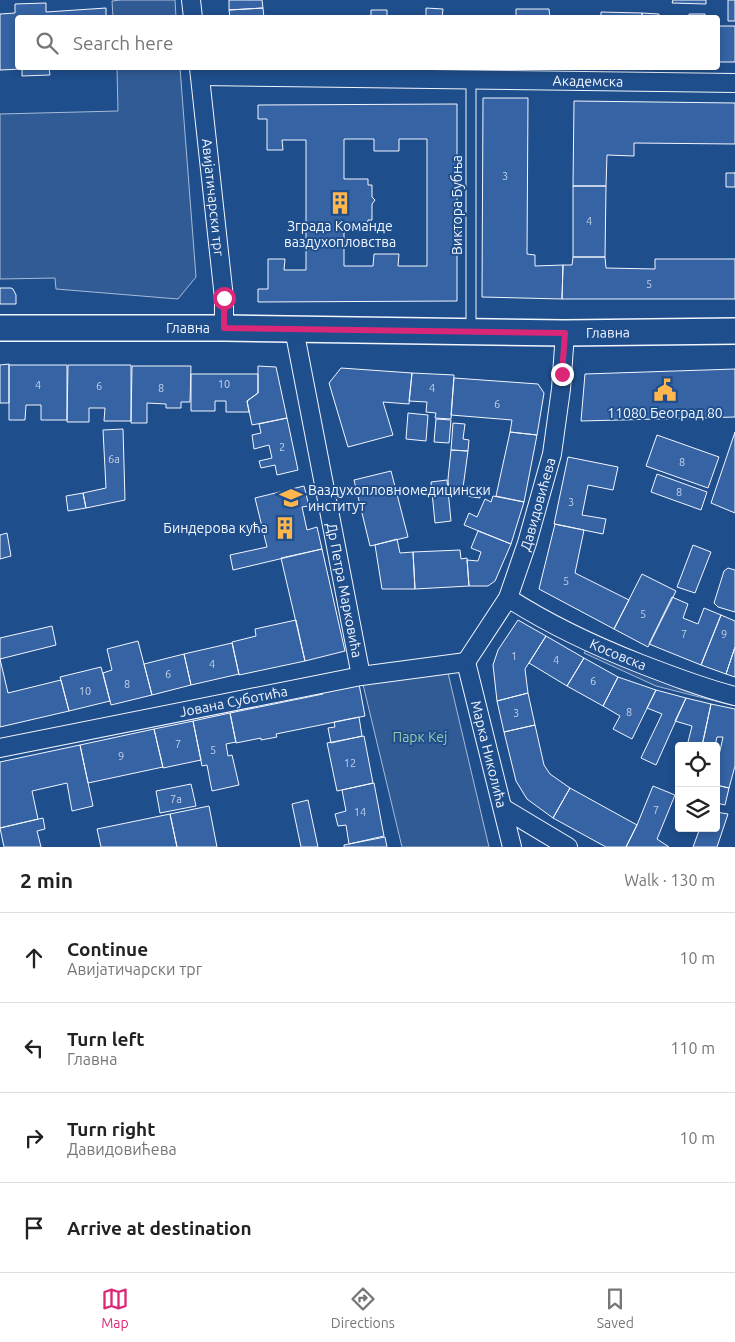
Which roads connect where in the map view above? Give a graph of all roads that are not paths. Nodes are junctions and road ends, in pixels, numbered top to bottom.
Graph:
1 (191, 0) edge
2 (193, 15) edge
3 (200, 72) edge
4 (471, 79) junction
5 (735, 83) edge
6 (0, 328) edge
7 (224, 328) junction
8 (294, 329) junction
9 (471, 332) junction
10 (735, 332) edge
11 (565, 333) junction
12 (508, 598) junction
13 (466, 662) junction
14 (361, 676) junction
15 (735, 696) edge
16 (0, 748) edge
17 (502, 808) junction
18 (512, 847) edge
19 (568, 847) edge

1 - 2 street
3 - 4 street, Академска
3 - 7 street, Авијатичарски трг
4 - 5 street, Академска
4 - 9 lane, Виктора Бубња
6 - 7 main road, Главна
7 - 8 main road, Главна
8 - 9 main road, Главна
8 - 14 street, Др Петра Марковића
9 - 11 main road, Главна
10 - 11 main road, Главна
11 - 12 street, Давидовићева
12 - 13 street, Давидовићева
12 - 15 street, Косовска
13 - 14 street, Јована Суботића
13 - 17 street, Марка Николића
14 - 16 street, Јована Суботића
17 - 18 street, Марка Николића
17 - 19 street

